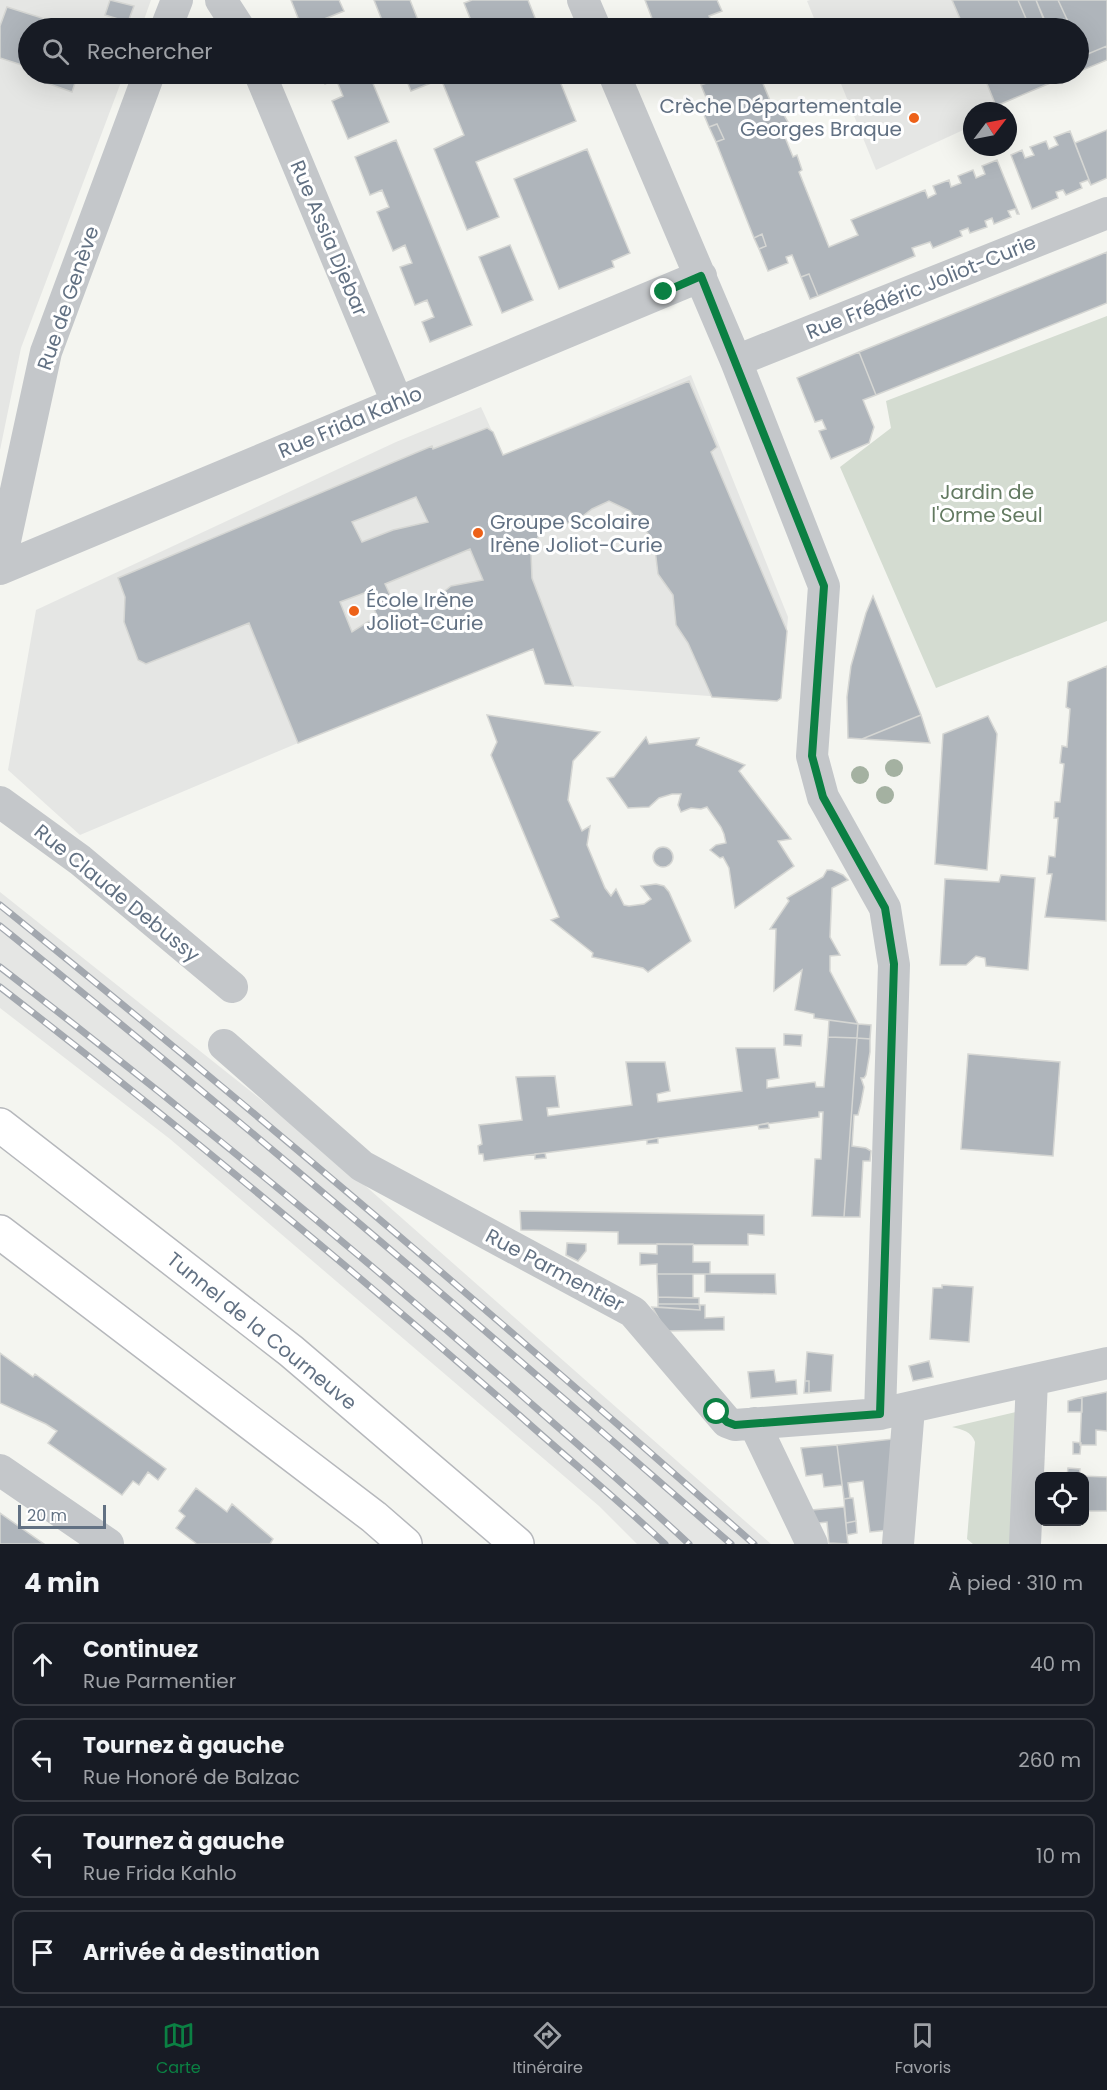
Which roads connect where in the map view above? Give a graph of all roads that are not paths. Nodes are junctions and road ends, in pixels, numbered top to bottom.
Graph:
1 (177, 0) edge
2 (221, 0) edge
3 (583, 0) edge
4 (170, 18) edge
5 (233, 18) edge
6 (591, 18) edge
7 (145, 84) edge
8 (264, 84) edge
9 (618, 84) edge
10 (1107, 213) edge
11 (701, 276) junction
12 (736, 361) junction
13 (397, 402) junction
14 (0, 564) edge
15 (0, 569) edge
16 (0, 802) edge
17 (232, 987) dead end
18 (224, 1045) dead end
19 (0, 1125) edge
20 (0, 1232) edge
21 (1107, 1363) edge
22 (1032, 1380) junction
23 (895, 1411) junction
24 (754, 1423) junction
25 (0, 1470) edge
26 (108, 1544) edge
27 (405, 1544) edge
28 (517, 1544) edge
29 (812, 1544) edge
30 (898, 1544) edge
31 (1025, 1544) edge

1 - 4 street
2 - 5 street
3 - 6 street
7 - 14 street, Rue de Genève
8 - 13 street, Rue Assia Djebar
9 - 11 street
10 - 12 street, Rue Frédéric Joliot-Curie
11 - 12 street
11 - 13 street, Rue Frida Kahlo
12 - 23 street
13 - 15 street, Rue Frida Kahlo
16 - 17 street, Rue Claude Debussy
18 - 24 street, Rue Parmentier
19 - 28 highway, Tunnel de la Courneuve
20 - 27 highway
21 - 22 street, Rue Parmentier
22 - 23 street, Rue Parmentier
22 - 31 street
23 - 24 street, Rue Parmentier
23 - 30 street
24 - 29 street
25 - 26 street

